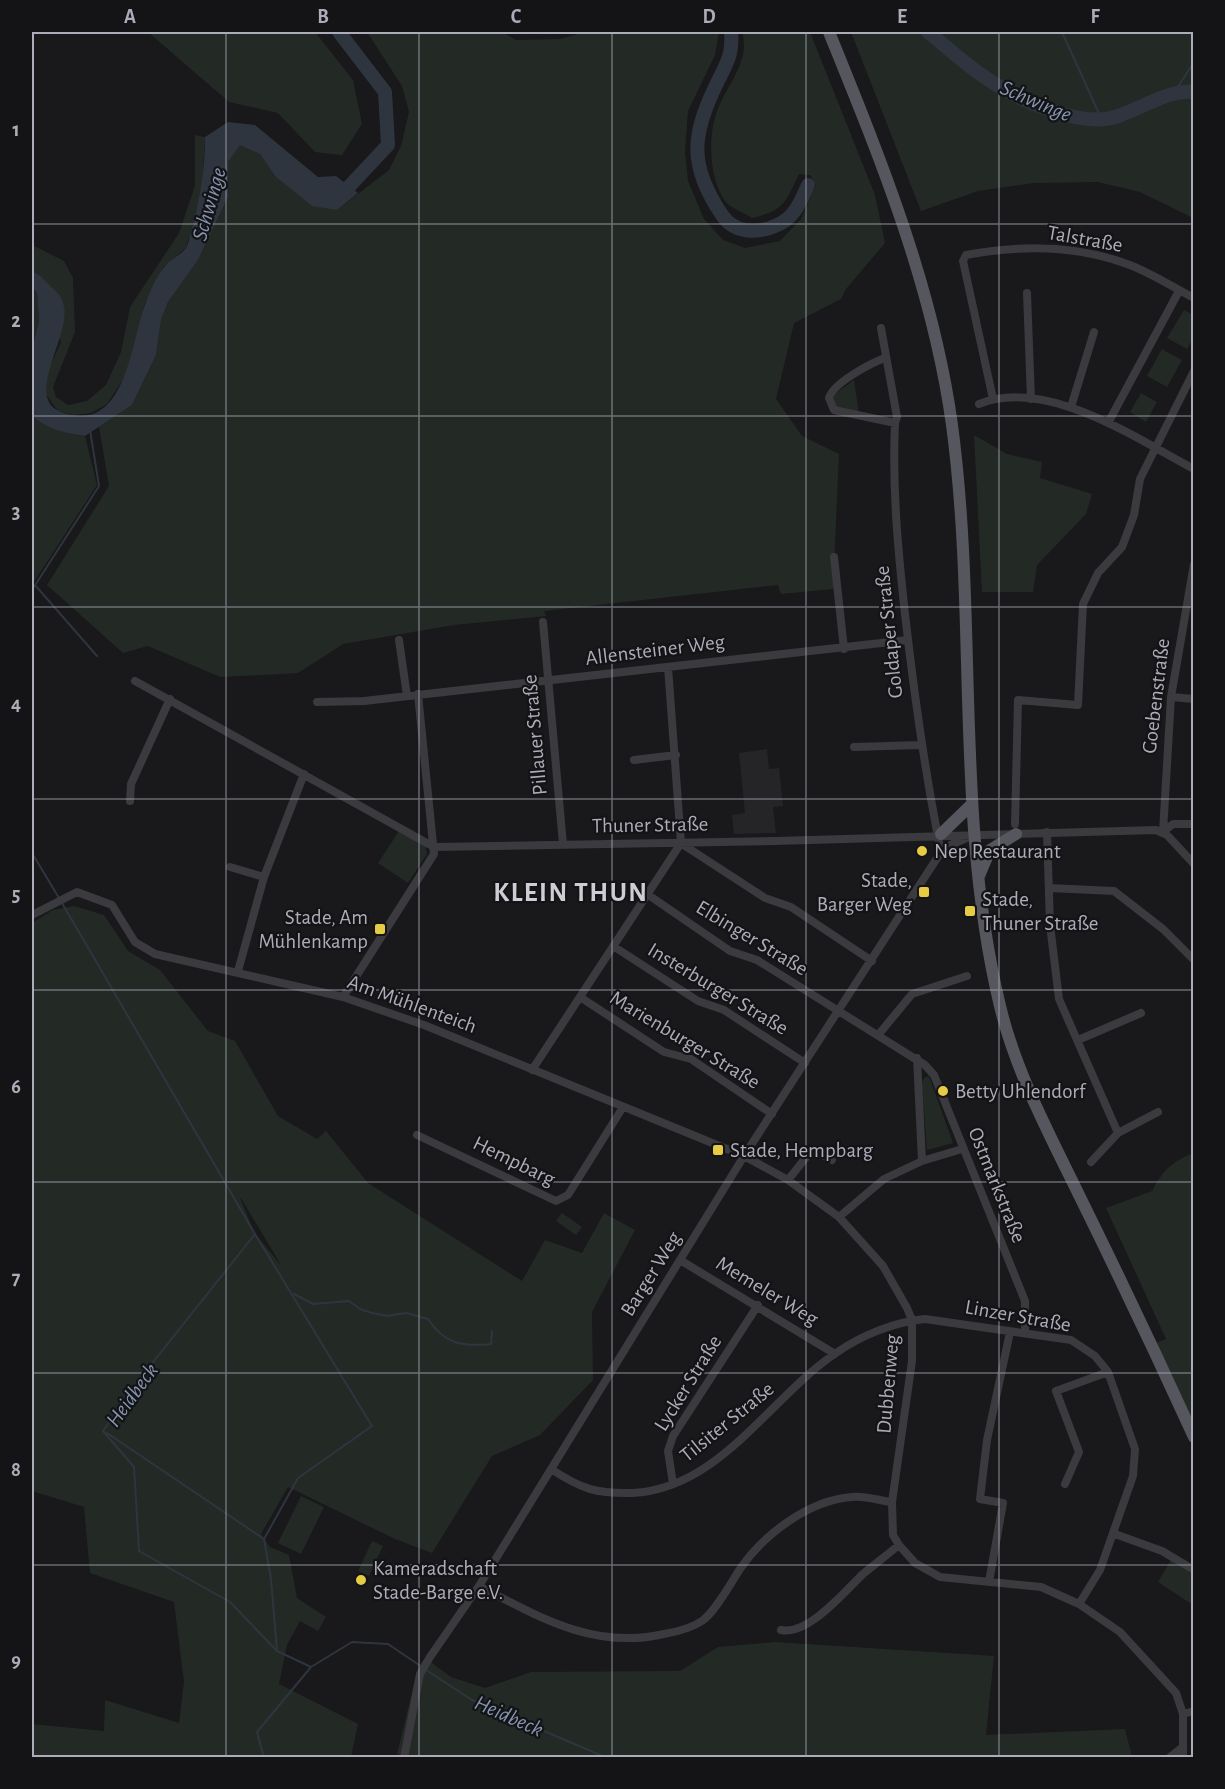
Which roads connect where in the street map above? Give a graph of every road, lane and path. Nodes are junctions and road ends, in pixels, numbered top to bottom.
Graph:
1 (829, 32) edge
2 (1179, 291) junction
3 (1027, 294) dead end
4 (1194, 298) edge
5 (881, 328) dead end
6 (1094, 332) dead end
7 (885, 358) junction
8 (1194, 371) edge
9 (993, 399) junction
10 (1031, 399) junction
11 (979, 405) dead end
12 (1071, 408) junction
13 (895, 423) junction
14 (1108, 423) junction
15 (1153, 448) junction
16 (1194, 469) edge
17 (834, 557) dead end
18 (1194, 564) edge
19 (543, 622) dead end
20 (399, 640) dead end
21 (908, 640) junction
22 (844, 649) junction
23 (668, 667) junction
24 (548, 680) junction
25 (135, 681) dead end
26 (418, 694) junction
27 (407, 696) junction
28 (1171, 697) junction
29 (170, 699) junction
30 (1194, 699) edge
31 (317, 702) dead end
32 (920, 745) junction
33 (854, 747) dead end
34 (676, 755) junction
35 (634, 760) dead end
36 (304, 774) junction
37 (130, 801) dead end
38 (971, 805) junction
39 (1194, 824) edge
40 (1015, 829) junction
41 (1047, 832) junction
42 (1163, 832) junction
43 (939, 835) junction
44 (972, 836) junction
45 (681, 843) junction
46 (563, 844) junction
47 (434, 847) junction
48 (940, 852) junction
49 (1194, 864) edge
50 (230, 867) dead end
51 (264, 878) junction
52 (977, 879) junction
53 (1049, 888) junction
54 (647, 894) junction
55 (32, 915) edge
56 (613, 946) junction
57 (1194, 960) edge
58 (872, 961) junction
59 (238, 971) junction
60 (967, 976) dead end
61 (343, 997) junction
62 (580, 997) junction
63 (840, 1010) junction
64 (1141, 1013) dead end
65 (879, 1034) junction
66 (1078, 1040) junction
67 (917, 1058) junction
68 (805, 1063) junction
69 (532, 1070) junction
70 (623, 1107) junction
71 (1158, 1112) dead end
72 (772, 1113) junction
73 (1118, 1133) junction
74 (417, 1135) dead end
75 (962, 1149) junction
76 (744, 1156) junction
77 (832, 1160) dead end
78 (922, 1161) junction
79 (1091, 1162) dead end
80 (788, 1180) junction
81 (839, 1217) junction
82 (680, 1260) junction
83 (758, 1305) junction
84 (912, 1320) junction
85 (1010, 1332) junction
86 (1025, 1332) junction
87 (835, 1354) junction
88 (1108, 1372) junction
89 (1194, 1437) edge
90 (551, 1469) junction
91 (673, 1484) junction
92 (1065, 1484) dead end
93 (892, 1502) junction
94 (1115, 1534) junction
95 (899, 1545) junction
96 (1194, 1570) edge
97 (989, 1582) junction
98 (479, 1586) junction
99 (1079, 1604) junction
100 (781, 1630) dead end
101 (1194, 1711) edge
102 (1183, 1714) junction
103 (1183, 1747) junction
104 (404, 1758) edge
105 (1169, 1758) edge
106 (1183, 1758) edge

1 - 38 main road
2 - 4 street, Talstraße
2 - 9 street, Talstraße
2 - 14 street
3 - 10 street
5 - 7 street, Goldaper Straße
6 - 12 street
7 - 13 street, Goldaper Straße
7 - 13 street
8 - 15 street
9 - 10 street
9 - 11 street
10 - 12 street
12 - 14 street
13 - 21 street, Goldaper Straße
14 - 15 street
15 - 16 street
15 - 40 street
17 - 22 street
18 - 28 street, Goebenstraße
19 - 24 street, Pillauer Straße
20 - 27 street
21 - 22 street, Allensteiner Weg
21 - 32 street, Goldaper Straße
22 - 23 street, Allensteiner Weg
23 - 24 street, Allensteiner Weg
23 - 34 street
24 - 26 street, Allensteiner Weg
24 - 46 street, Pillauer Straße
25 - 29 street
26 - 27 street, Allensteiner Weg
26 - 47 street
27 - 31 street, Allensteiner Weg
28 - 30 street
28 - 42 street, Goebenstraße
29 - 36 street
29 - 37 street
32 - 33 street
32 - 43 street, Goldaper Straße
34 - 35 street
34 - 45 street
36 - 47 street
36 - 51 street
38 - 43 main road
38 - 44 main road
39 - 42 street, Thuner Straße
40 - 41 street, Thuner Straße
40 - 44 street, Thuner Straße
40 - 52 main road
41 - 42 street, Thuner Straße
41 - 53 street
42 - 49 street
43 - 44 street, Thuner Straße
43 - 45 street, Thuner Straße
43 - 48 street, Goldaper Straße
44 - 48 street
44 - 52 main road
45 - 46 street, Thuner Straße
45 - 54 street
45 - 58 street
46 - 47 street, Thuner Straße
47 - 61 street
48 - 58 street, Barger Weg
50 - 51 street
51 - 59 street
52 - 89 main road
53 - 57 street
53 - 66 street
54 - 56 street
54 - 63 street, Elbinger Straße
55 - 59 street, Am Mühlenteich
56 - 62 street
56 - 68 street, Insterburger Straße
58 - 63 street, Barger Weg
59 - 61 street, Am Mühlenteich
60 - 65 street
61 - 69 street, Am Mühlenteich
62 - 69 street
62 - 72 street, Marienburger Straße
63 - 65 street, Ostmarkstraße
63 - 68 street, Barger Weg
64 - 66 street
65 - 67 street, Ostmarkstraße
66 - 73 street
67 - 75 street, Ostmarkstraße
67 - 78 street
68 - 72 street, Barger Weg
69 - 70 street, Am Mühlenteich
70 - 74 street, Hempbarg
70 - 76 street, Am Mühlenteich
71 - 73 street
72 - 76 street, Barger Weg
73 - 79 street
75 - 78 street
75 - 86 street, Ostmarkstraße
76 - 80 street, Dubbenweg
76 - 82 street, Barger Weg
77 - 80 street
78 - 81 street
80 - 81 street, Dubbenweg
81 - 84 street, Dubbenweg
82 - 83 street, Memeler Weg
82 - 90 street, Barger Weg
83 - 87 street, Memeler Weg
83 - 91 street, Lycker Straße
84 - 85 street, Linzer Straße
84 - 87 street, Tilsiter Straße
84 - 93 street, Dubbenweg
85 - 86 street, Linzer Straße
85 - 97 street
86 - 88 street, Linzer Straße
87 - 91 street, Tilsiter Straße
88 - 92 street
88 - 94 street
90 - 91 street, Tilsiter Straße
90 - 98 street, Barger Weg
93 - 95 street, Dubbenweg
93 - 98 street
94 - 96 street
94 - 99 street
95 - 97 street
95 - 100 street
97 - 99 street
98 - 104 street, Barger Weg
99 - 102 street
101 - 102 street
102 - 103 street
103 - 105 street
103 - 106 street

